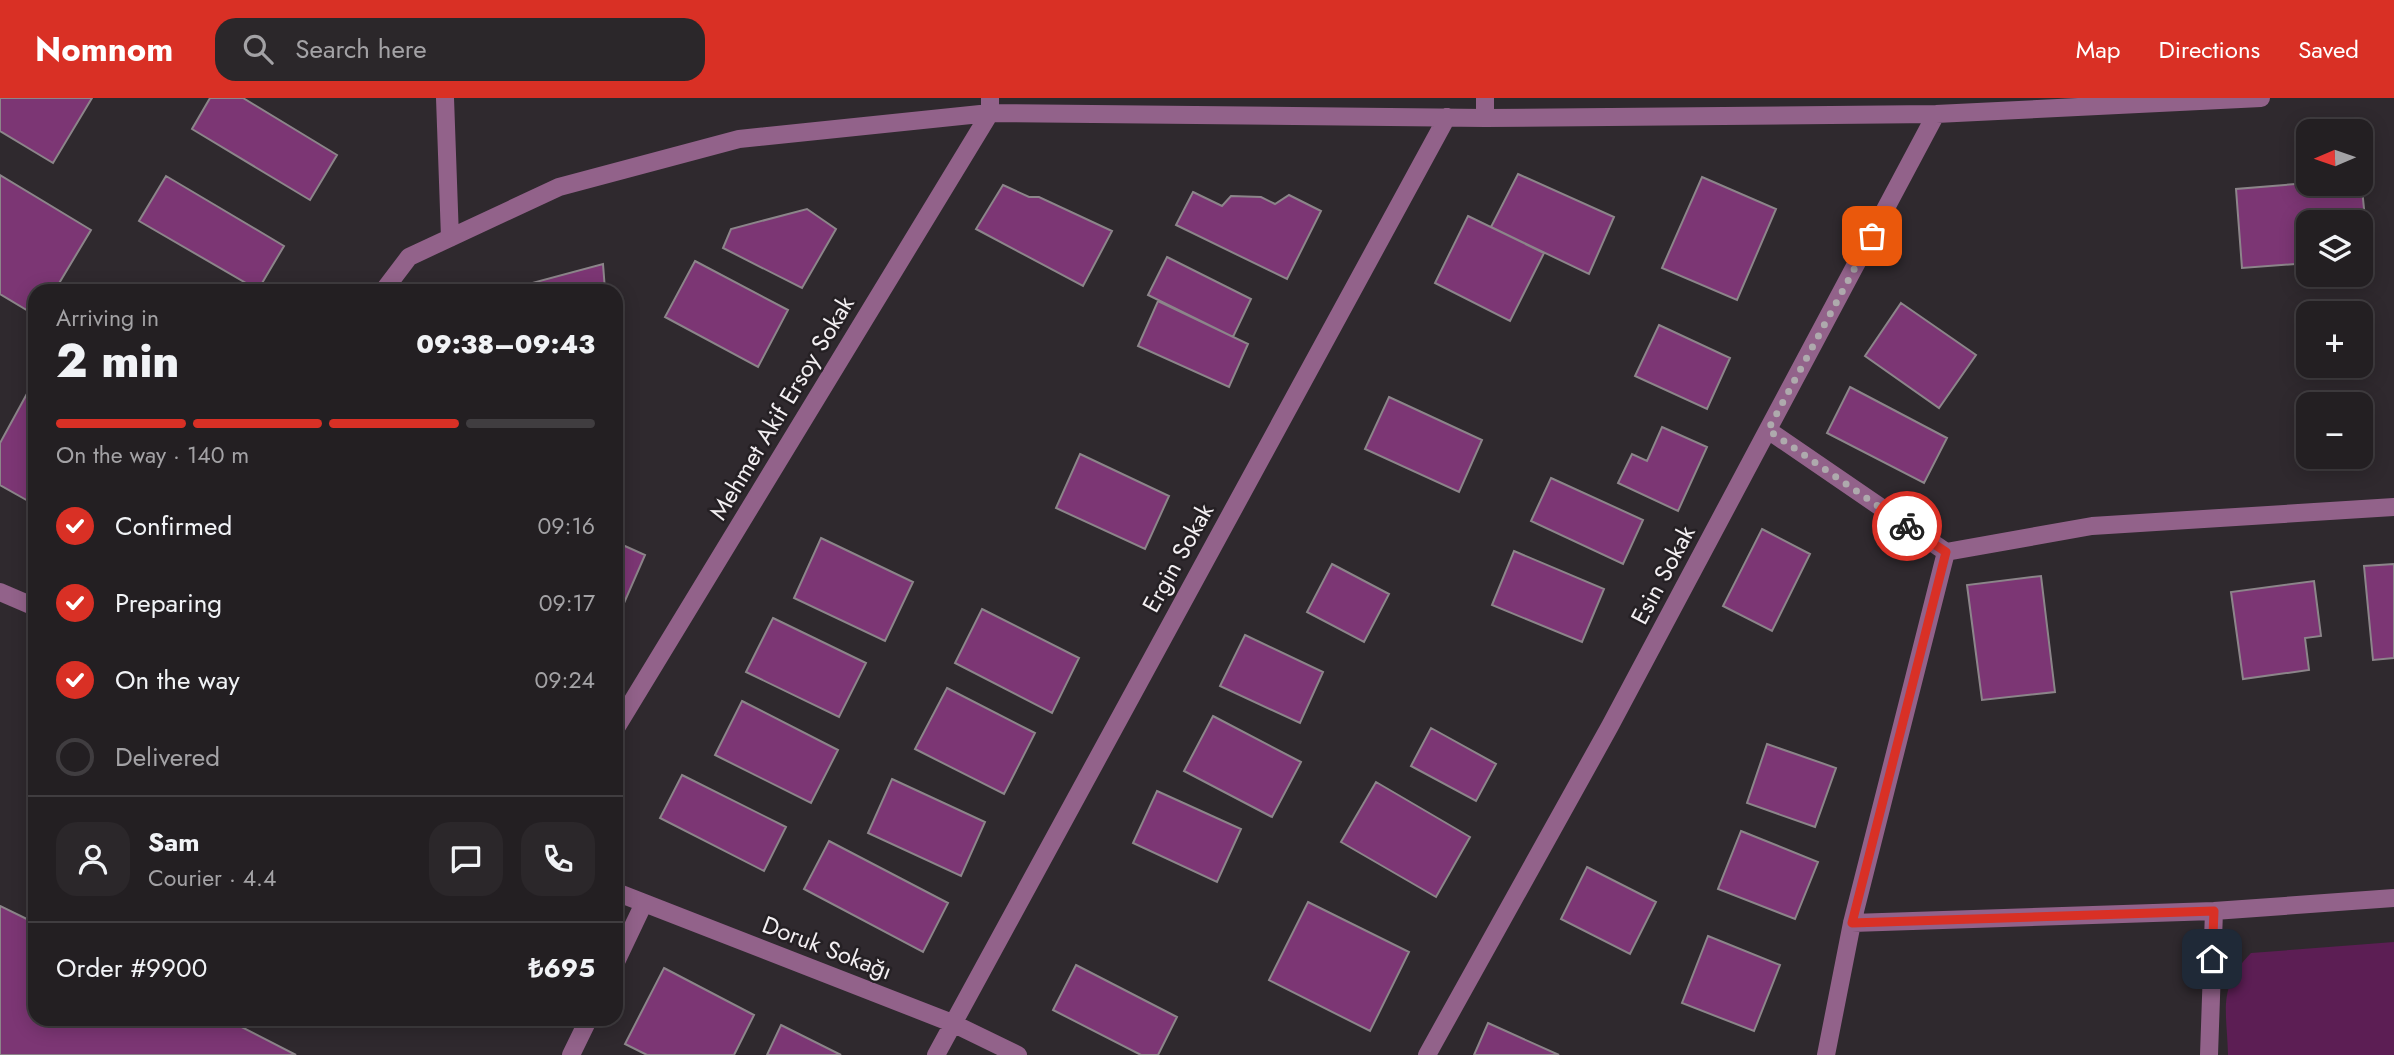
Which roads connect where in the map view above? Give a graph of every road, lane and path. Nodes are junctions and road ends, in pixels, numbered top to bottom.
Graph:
1 (445, 98) edge
2 (1485, 98) edge
3 (2262, 98) edge
4 (2012, 104) edge
5 (990, 106) edge
6 (1937, 114) junction
7 (1447, 117) junction
8 (1485, 118) junction
9 (450, 238) junction
10 (389, 284) edge
11 (1768, 430) junction
12 (2394, 507) edge
13 (1946, 552) junction
14 (0, 592) edge
15 (28, 604) edge
16 (623, 717) edge
17 (623, 895) edge
18 (2394, 898) edge
19 (645, 903) junction
20 (2214, 911) junction
21 (1852, 923) junction
22 (623, 948) edge
23 (952, 1023) junction
24 (585, 1026) edge
25 (571, 1055) edge
26 (936, 1055) edge
27 (1018, 1055) edge
28 (1427, 1055) edge
29 (1826, 1055) edge
30 (2209, 1055) edge

1 - 9 street
2 - 8 street
3 - 4 street
4 - 6 street
5 - 7 street
5 - 9 street
5 - 16 street, Mehmet Akif Ersoy Sokak
6 - 8 street
6 - 11 street, Esin Sokak
7 - 8 street
7 - 23 street, Ergin Sokak
9 - 10 street
11 - 13 street
11 - 28 street, Esin Sokak
12 - 13 street
13 - 21 street
14 - 15 street
17 - 19 street, Doruk Sokağı
18 - 20 street
19 - 22 street
19 - 23 street, Doruk Sokağı
20 - 21 street
20 - 30 street
21 - 29 street
23 - 26 street, Ergin Sokak
23 - 27 street, Doruk Sokağı
24 - 25 street

